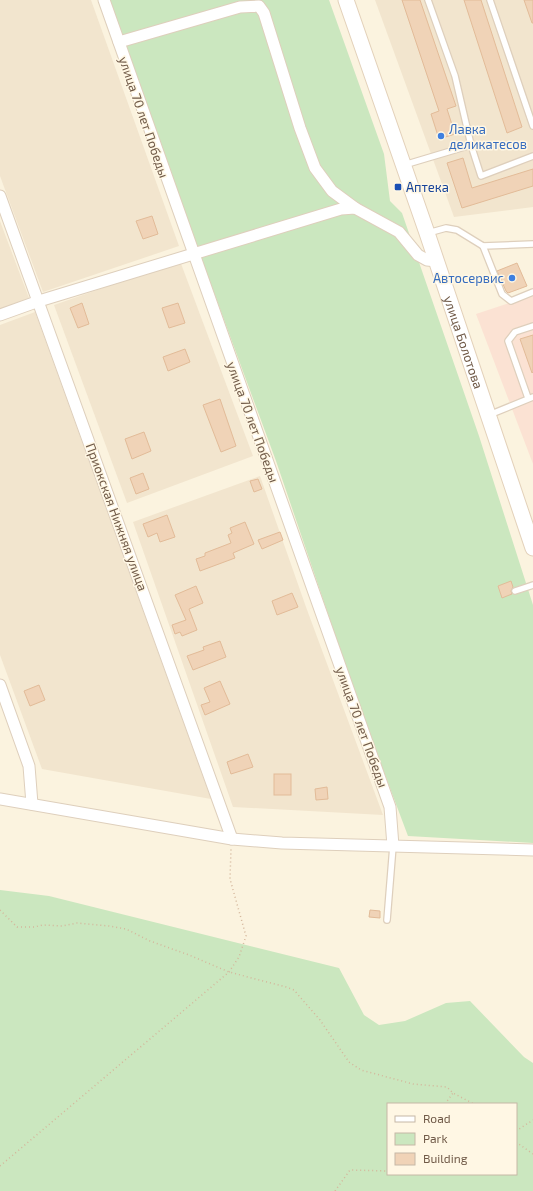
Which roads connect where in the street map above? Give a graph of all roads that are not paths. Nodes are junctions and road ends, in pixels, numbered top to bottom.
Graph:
1 (104, 0) edge
2 (346, 0) edge
3 (428, 0) edge
4 (490, 0) edge
5 (119, 42) junction
6 (533, 126) edge
7 (471, 145) junction
8 (533, 156) edge
9 (404, 166) junction
10 (0, 196) edge
11 (355, 208) junction
12 (428, 233) junction
13 (533, 244) edge
14 (483, 246) junction
15 (193, 254) junction
16 (437, 261) junction
17 (533, 292) edge
18 (39, 301) junction
19 (0, 315) edge
20 (533, 326) edge
21 (531, 397) edge
22 (488, 415) junction
23 (533, 548) edge
24 (533, 585) edge
25 (515, 591) dead end
26 (0, 686) edge
27 (0, 799) edge
28 (32, 804) junction
29 (232, 838) junction
30 (393, 846) junction
31 (533, 850) edge
32 (387, 920) dead end

1 - 5 street, улица 70 лет Победы
2 - 9 main road, улица Болотова
3 - 7 lane
4 - 6 lane
5 - 11 street
5 - 15 street, улица 70 лет Победы
7 - 8 lane
7 - 9 lane
9 - 12 main road, улица Болотова
10 - 18 street, Приокская Нижняя улица
11 - 15 street
11 - 16 street
12 - 14 lane
12 - 16 main road, улица Болотова
13 - 14 lane
14 - 17 lane
15 - 18 street
15 - 30 street, улица 70 лет Победы
16 - 22 main road, улица Болотова
18 - 19 street
18 - 29 street, Приокская Нижняя улица
20 - 21 lane
21 - 22 lane
22 - 23 main road, улица Болотова
24 - 25 lane
26 - 28 street
27 - 28 street
28 - 29 street
29 - 30 street
30 - 31 street
30 - 32 lane

